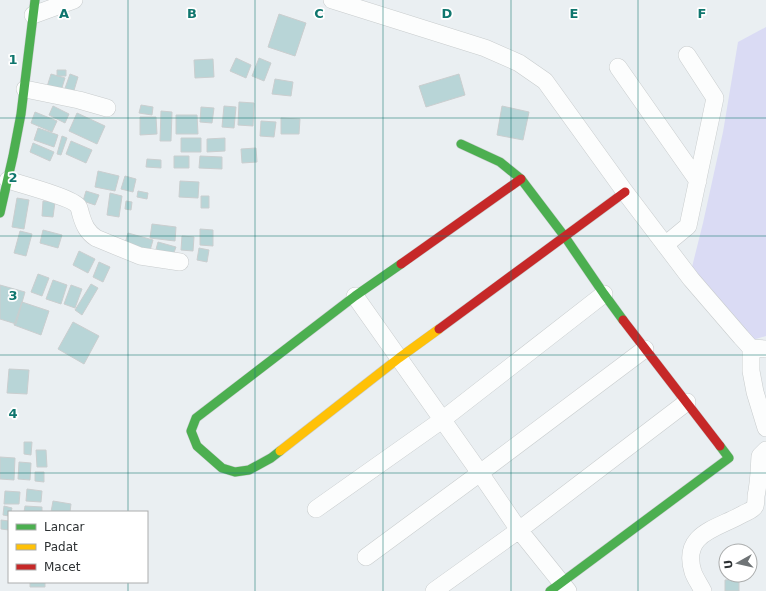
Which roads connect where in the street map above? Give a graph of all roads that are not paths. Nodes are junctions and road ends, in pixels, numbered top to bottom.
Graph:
1 (74, 0) edge
2 (332, 0) edge
3 (34, 8) edge
4 (687, 55) dead end
5 (618, 67) dead end
6 (25, 89) junction
7 (107, 108) dead end
8 (461, 144) dead end
9 (520, 179) junction
10 (8, 180) junction
11 (698, 181) junction
12 (625, 192) junction
13 (0, 213) edge
14 (565, 237) junction
15 (665, 245) junction
16 (180, 262) dead end
17 (604, 294) junction
18 (355, 296) junction
19 (758, 348) edge
20 (645, 349) junction
21 (399, 358) junction
22 (687, 402) junction
23 (442, 420) junction
24 (766, 428) edge
25 (766, 450) edge
26 (480, 473) junction
27 (316, 509) dead end
28 (519, 530) junction
29 (366, 556) dead end
30 (560, 588) edge
31 (434, 591) edge
32 (703, 591) edge

1 - 3 street
2 - 12 street
3 - 6 street
4 - 11 street
5 - 11 street
6 - 7 street
6 - 10 street
8 - 9 street
9 - 14 street
9 - 18 street
10 - 13 street
10 - 16 street
11 - 15 street
12 - 14 street
12 - 15 street
14 - 17 street
14 - 21 street
15 - 19 street
17 - 20 street
17 - 23 street
18 - 21 street
18 - 21 street
19 - 24 street
20 - 22 street
20 - 26 street
21 - 23 street
22 - 28 street
22 - 30 street
23 - 26 street
23 - 27 street
25 - 32 street
26 - 28 street
26 - 29 street
28 - 30 street
28 - 31 street

